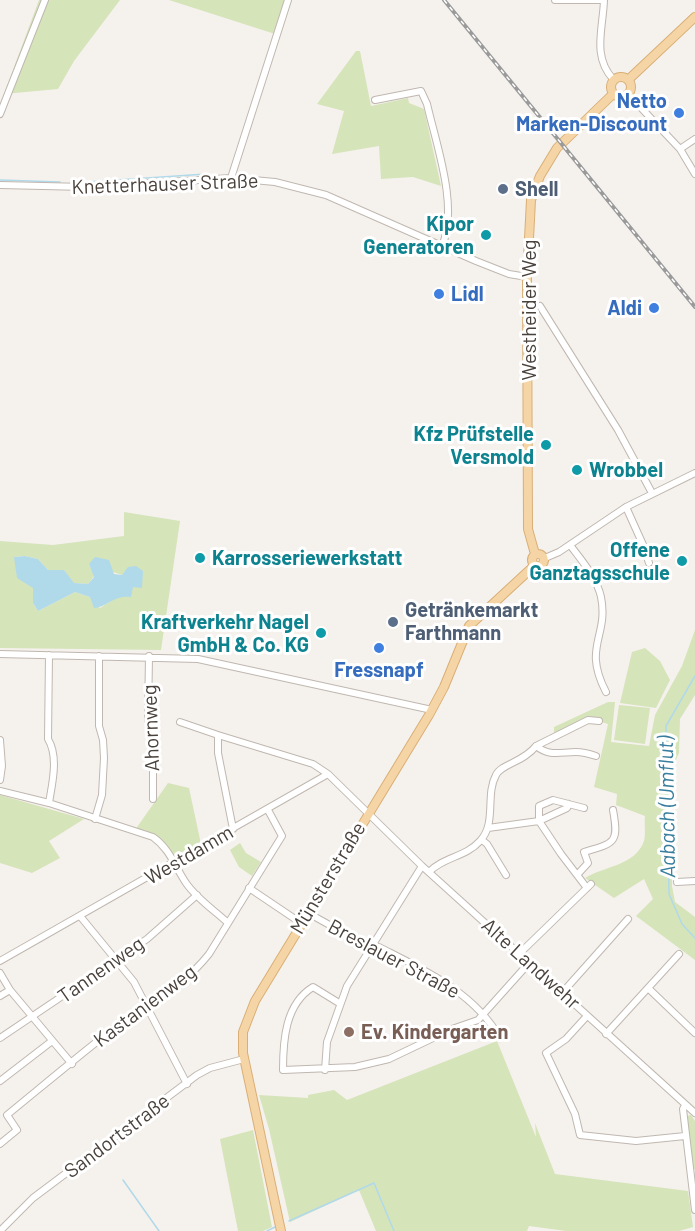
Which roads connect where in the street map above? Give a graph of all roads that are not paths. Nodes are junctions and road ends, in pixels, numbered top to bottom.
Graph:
1 (45, 0) edge
2 (288, 0) edge
3 (555, 0) edge
4 (604, 0) edge
5 (695, 17) edge
6 (613, 79) junction
7 (628, 80) junction
8 (613, 94) junction
9 (628, 94) junction
10 (375, 100) dead end
11 (0, 114) edge
12 (695, 139) edge
13 (680, 149) junction
14 (695, 174) edge
15 (231, 178) junction
16 (0, 185) edge
17 (442, 246) junction
18 (527, 277) junction
19 (540, 306) dead end
20 (695, 473) edge
21 (652, 493) junction
22 (626, 507) junction
23 (570, 545) junction
24 (535, 554) junction
25 (545, 558) junction
26 (648, 563) dead end
27 (535, 565) junction
28 (0, 654) edge
29 (49, 655) junction
30 (99, 656) junction
31 (149, 656) junction
32 (606, 692) dead end
33 (432, 710) junction
34 (180, 722) dead end
35 (599, 722) dead end
36 (218, 735) junction
37 (0, 740) edge
38 (536, 746) junction
39 (596, 756) dead end
40 (328, 774) junction
41 (0, 780) edge
42 (0, 791) edge
43 (153, 799) dead end
44 (49, 803) junction
45 (569, 804) junction
46 (584, 808) dead end
47 (268, 810) junction
48 (613, 810) dead end
49 (369, 813) junction
50 (95, 819) junction
51 (539, 821) junction
52 (488, 828) junction
53 (233, 830) junction
54 (482, 840) junction
55 (175, 863) junction
56 (422, 866) junction
57 (429, 872) junction
58 (577, 874) junction
59 (506, 875) dead end
60 (695, 881) edge
61 (677, 882) dead end
62 (249, 888) junction
63 (197, 895) junction
64 (308, 913) junction
65 (80, 916) junction
66 (628, 918) dead end
67 (228, 922) junction
68 (302, 923) junction
69 (371, 948) junction
70 (519, 954) junction
71 (679, 954) dead end
72 (116, 959) junction
73 (0, 961) edge
74 (529, 963) junction
75 (0, 974) edge
76 (648, 988) junction
77 (10, 990) junction
78 (562, 993) junction
79 (0, 996) edge
80 (339, 1003) junction
81 (147, 1005) junction
82 (484, 1014) junction
83 (587, 1016) junction
84 (33, 1017) junction
85 (695, 1033) edge
86 (606, 1034) junction
87 (0, 1038) edge
88 (500, 1038) dead end
89 (52, 1041) junction
90 (244, 1059) junction
91 (72, 1064) junction
92 (325, 1070) junction
93 (0, 1081) edge
94 (187, 1084) junction
95 (685, 1105) junction
96 (0, 1108) edge
97 (695, 1113) edge
98 (7, 1115) junction
99 (685, 1136) junction
100 (0, 1144) edge
101 (695, 1210) edge
102 (0, 1231) edge
103 (281, 1231) edge

1 - 11 street
2 - 15 street
3 - 4 street
4 - 6 street
5 - 7 main road
6 - 7 main road
6 - 8 main road
7 - 9 main road
8 - 9 main road
8 - 18 main road, Westheider Weg
9 - 13 street
10 - 17 street
12 - 13 street
13 - 14 street
15 - 16 street, Knetterhauser Straße
15 - 17 street, Knetterhauser Straße
17 - 18 street, Knetterhauser Straße
18 - 24 main road, Westheider Weg
19 - 21 street
20 - 21 street
21 - 22 street
22 - 23 street
22 - 26 street
23 - 25 street
23 - 32 street
24 - 25 main road
24 - 27 main road
25 - 27 main road
27 - 33 main road, Münsterstraße
28 - 29 street
29 - 30 street
29 - 44 street
30 - 31 street
30 - 50 street
31 - 33 street
31 - 43 street, Ahornweg
33 - 49 main road, Münsterstraße
34 - 36 street
35 - 38 street
36 - 40 street
36 - 53 street
37 - 41 street
38 - 39 street
38 - 52 street
40 - 47 street, Westdamm
40 - 49 street
42 - 44 street
44 - 50 street
45 - 46 street
45 - 51 street
45 - 51 street
47 - 53 street, Westdamm
47 - 62 street, Kastanienweg
48 - 58 street
49 - 56 street, Alte Landwehr
49 - 64 main road, Münsterstraße
50 - 55 street
51 - 52 street
51 - 58 street
52 - 54 street
53 - 55 street, Westdamm
54 - 57 street
54 - 59 street
55 - 63 street
55 - 65 street, Westdamm
56 - 57 street, Alte Landwehr
56 - 69 street
57 - 70 street, Alte Landwehr
58 - 70 street
60 - 61 street
62 - 67 street, Kastanienweg
62 - 68 street
63 - 67 street
63 - 72 street, Tannenweg
64 - 68 main road, Münsterstraße
64 - 69 street, Breslauer Straße
65 - 72 street
65 - 73 street, Westdamm
66 - 78 street
67 - 81 street, Kastanienweg
68 - 90 main road, Münsterstraße
69 - 80 street
69 - 82 street, Breslauer Straße
70 - 74 street, Alte Landwehr
71 - 76 street
72 - 81 street
72 - 84 street, Tannenweg
74 - 78 street, Alte Landwehr
74 - 82 street
75 - 77 street
76 - 85 street
76 - 86 street
77 - 79 street
77 - 84 street
78 - 83 street, Alte Landwehr
80 - 92 street
80 - 92 street
81 - 91 street, Kastanienweg
81 - 94 street
82 - 88 street, Breslauer Straße
82 - 92 street
83 - 86 street, Alte Landwehr
83 - 99 street
84 - 87 street, Tannenweg
84 - 89 street
86 - 95 street, Alte Landwehr
89 - 91 street
89 - 93 street
90 - 94 street, Sandortstraße
90 - 103 main road, Münsterstraße
91 - 98 street, Kastanienweg
94 - 102 street, Sandortstraße
95 - 97 street, Alte Landwehr
95 - 99 street
96 - 98 street
98 - 100 street
99 - 101 street

